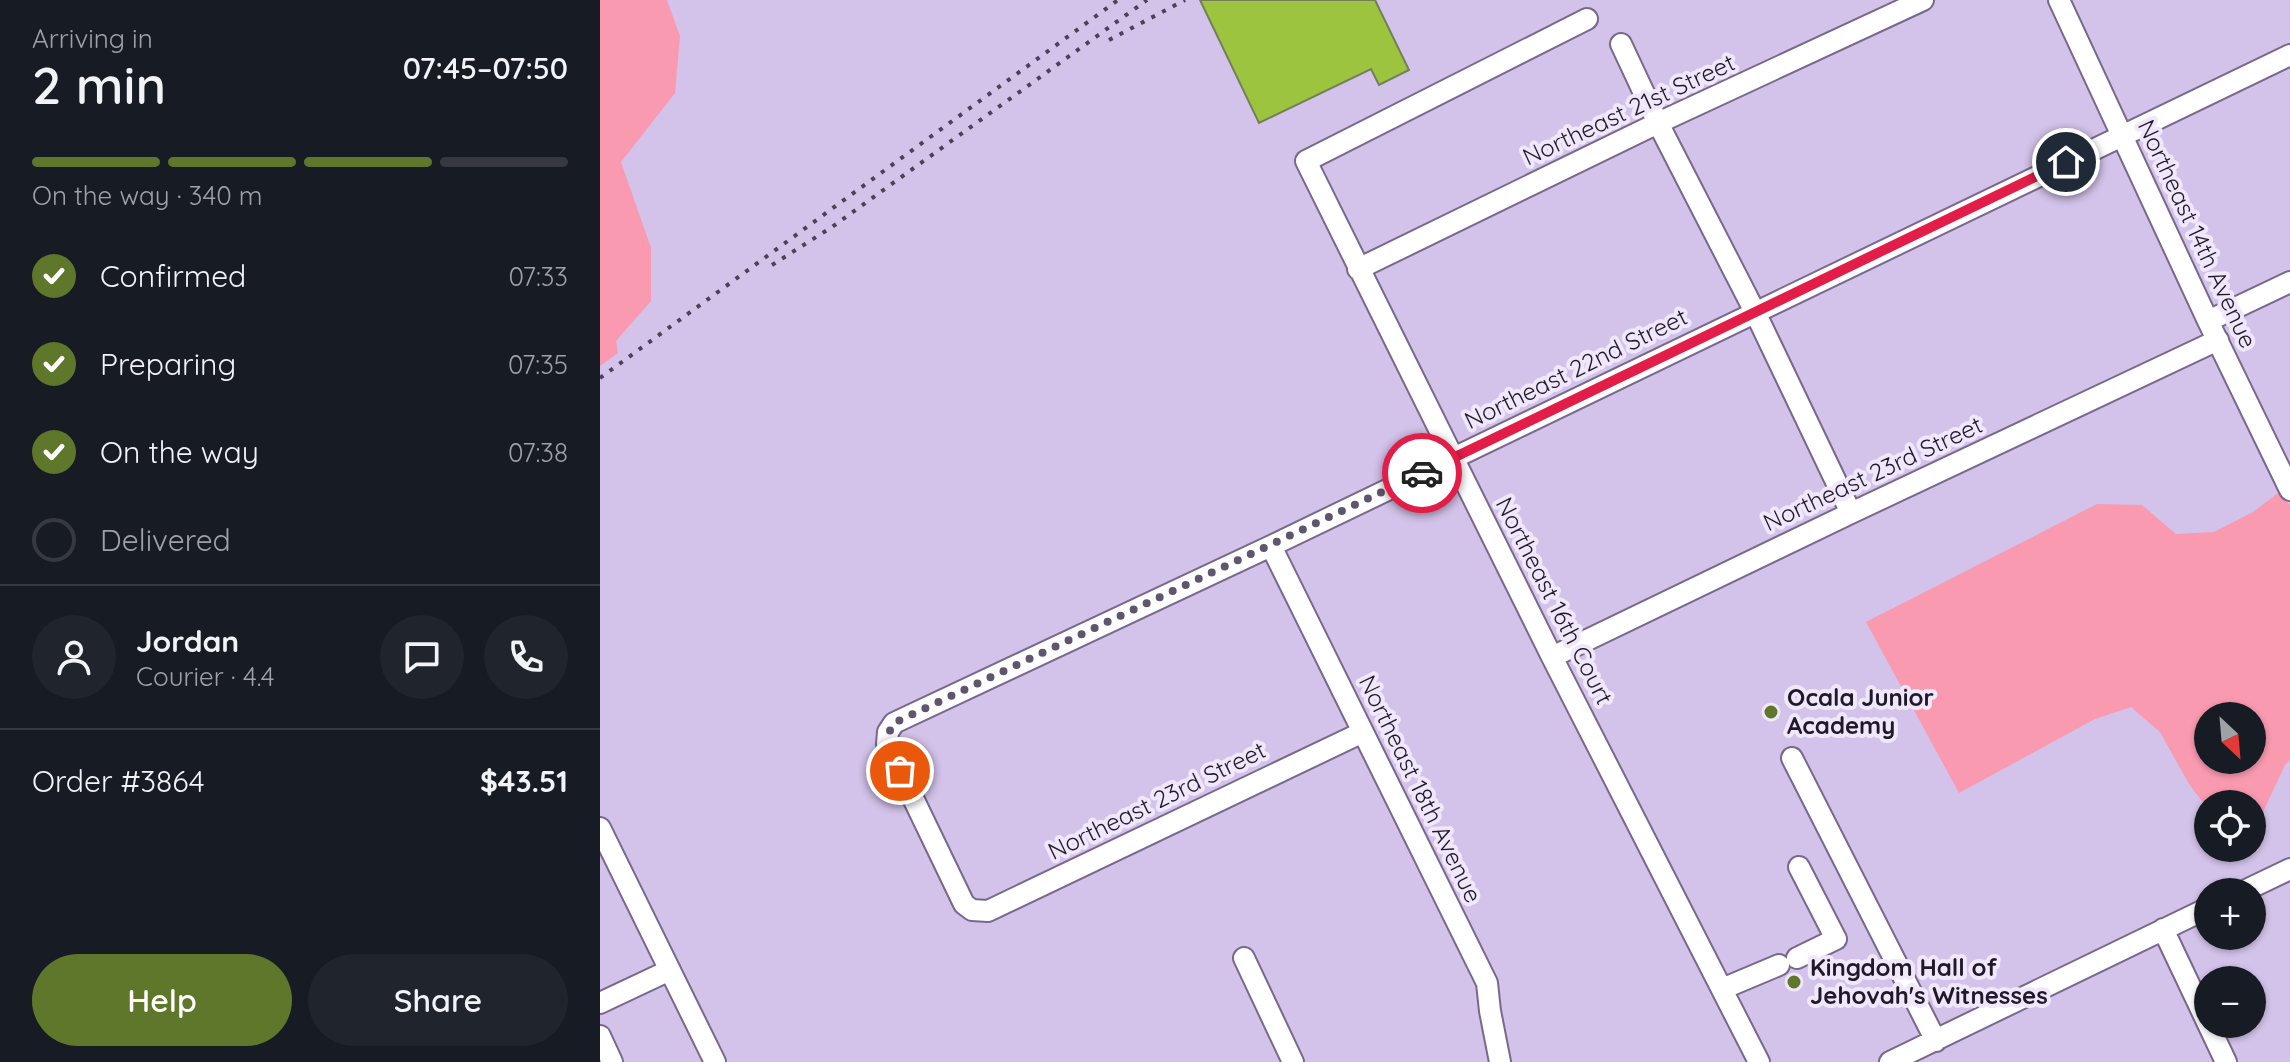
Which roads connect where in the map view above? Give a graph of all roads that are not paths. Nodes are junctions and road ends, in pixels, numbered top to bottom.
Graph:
1 (1923, 0) edge
2 (2059, 0) edge
3 (1587, 19) dead end
4 (1621, 44) dead end
5 (2290, 55) edge
6 (1658, 123) junction
7 (2122, 134) junction
8 (1358, 269) junction
9 (2290, 282) edge
10 (1755, 312) junction
11 (2208, 321) junction
12 (2218, 340) junction
13 (1453, 458) junction
14 (2290, 490) edge
15 (1851, 513) junction
16 (1271, 546) junction
17 (1552, 657) junction
18 (1363, 732) junction
19 (1792, 758) dead end
20 (600, 828) edge
21 (1799, 867) dead end
22 (2290, 869) edge
23 (2266, 880) edge
24 (972, 910) joint
25 (2194, 915) edge
26 (2163, 929) junction
27 (1244, 958) dead end
28 (670, 970) junction
29 (1722, 989) junction
30 (2194, 994) edge
31 (600, 1003) edge
32 (600, 1036) edge
33 (2215, 1038) edge
34 (1936, 1041) junction
35 (1916, 1056) edge
36 (612, 1062) edge
37 (715, 1062) edge
38 (1293, 1062) edge
39 (1500, 1062) edge
40 (1759, 1062) edge
41 (1890, 1062) edge
42 (2226, 1062) edge

1 - 6 street, Northeast 21st Street
2 - 7 street, Northeast 14th Avenue
3 - 8 street, Northeast 16th Court
4 - 6 street
5 - 7 street, Northeast 22nd Street
6 - 8 street, Northeast 21st Street
6 - 10 street
7 - 10 street, Northeast 22nd Street
7 - 11 street, Northeast 14th Avenue
8 - 13 street, Northeast 16th Court
9 - 11 street
10 - 13 street, Northeast 22nd Street
10 - 15 street
11 - 12 street, Northeast 14th Avenue
12 - 14 street, Northeast 14th Avenue
12 - 15 street, Northeast 23rd Street
13 - 16 street, Northeast 22nd Street
13 - 17 street, Northeast 16th Court
15 - 17 street, Northeast 23rd Street
16 - 18 street, Northeast 18th Avenue
16 - 24 street, Northeast 22nd Street
17 - 29 street, Northeast 16th Court
18 - 24 street, Northeast 23rd Street
18 - 39 street, Northeast 18th Avenue
19 - 34 street
20 - 28 street
21 - 29 street
22 - 23 street
25 - 26 street
26 - 30 street
26 - 34 street
27 - 38 street
28 - 31 street
28 - 37 street
29 - 40 street, Northeast 16th Court
32 - 36 street
33 - 42 street
34 - 35 street
35 - 41 street

